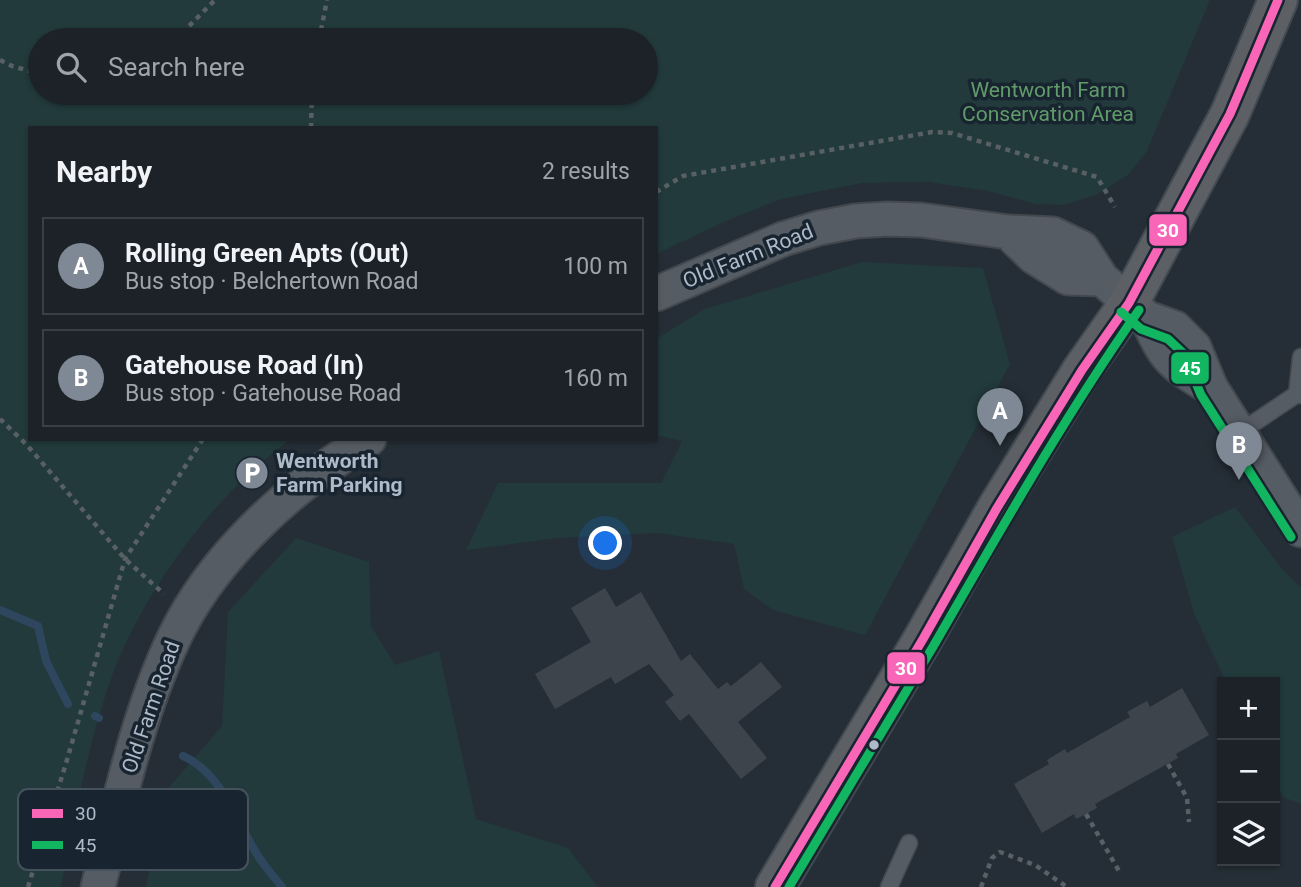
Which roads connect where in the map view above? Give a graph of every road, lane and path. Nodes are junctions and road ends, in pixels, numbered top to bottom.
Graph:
1 (215, 0) edge
2 (327, 0) edge
3 (1278, 0) edge
4 (187, 28) edge
5 (321, 28) edge
6 (0, 60) edge
7 (28, 71) edge
8 (312, 105) edge
9 (312, 126) edge
10 (658, 191) edge
11 (1115, 207) dead end
12 (658, 293) edge
13 (1126, 300) junction
14 (1301, 357) edge
15 (1299, 394) edge
16 (0, 419) edge
17 (1239, 433) junction
18 (202, 441) edge
19 (366, 441) edge
20 (1301, 530) edge
21 (125, 559) junction
22 (187, 614) junction
23 (1168, 764) dead end
24 (58, 789) edge
25 (122, 789) edge
26 (1086, 814) dead end
27 (1189, 822) dead end
28 (909, 843) dead end
29 (33, 870) edge
30 (1119, 870) dead end
31 (28, 887) edge
32 (775, 887) edge
33 (889, 887) edge
34 (981, 887) edge
35 (1067, 887) edge

1 - 4 path
2 - 5 path
3 - 13 highway
6 - 7 path
8 - 9 path
10 - 11 path
12 - 13 street, Old Farm Road
13 - 17 street
13 - 32 highway
14 - 15 lane
15 - 17 lane
16 - 21 path
17 - 20 street
18 - 21 path
19 - 22 street, Old Farm Road
21 - 22 path
21 - 24 path
22 - 25 street, Old Farm Road
23 - 27 path
26 - 30 path
28 - 33 lane
29 - 31 path
34 - 35 path

